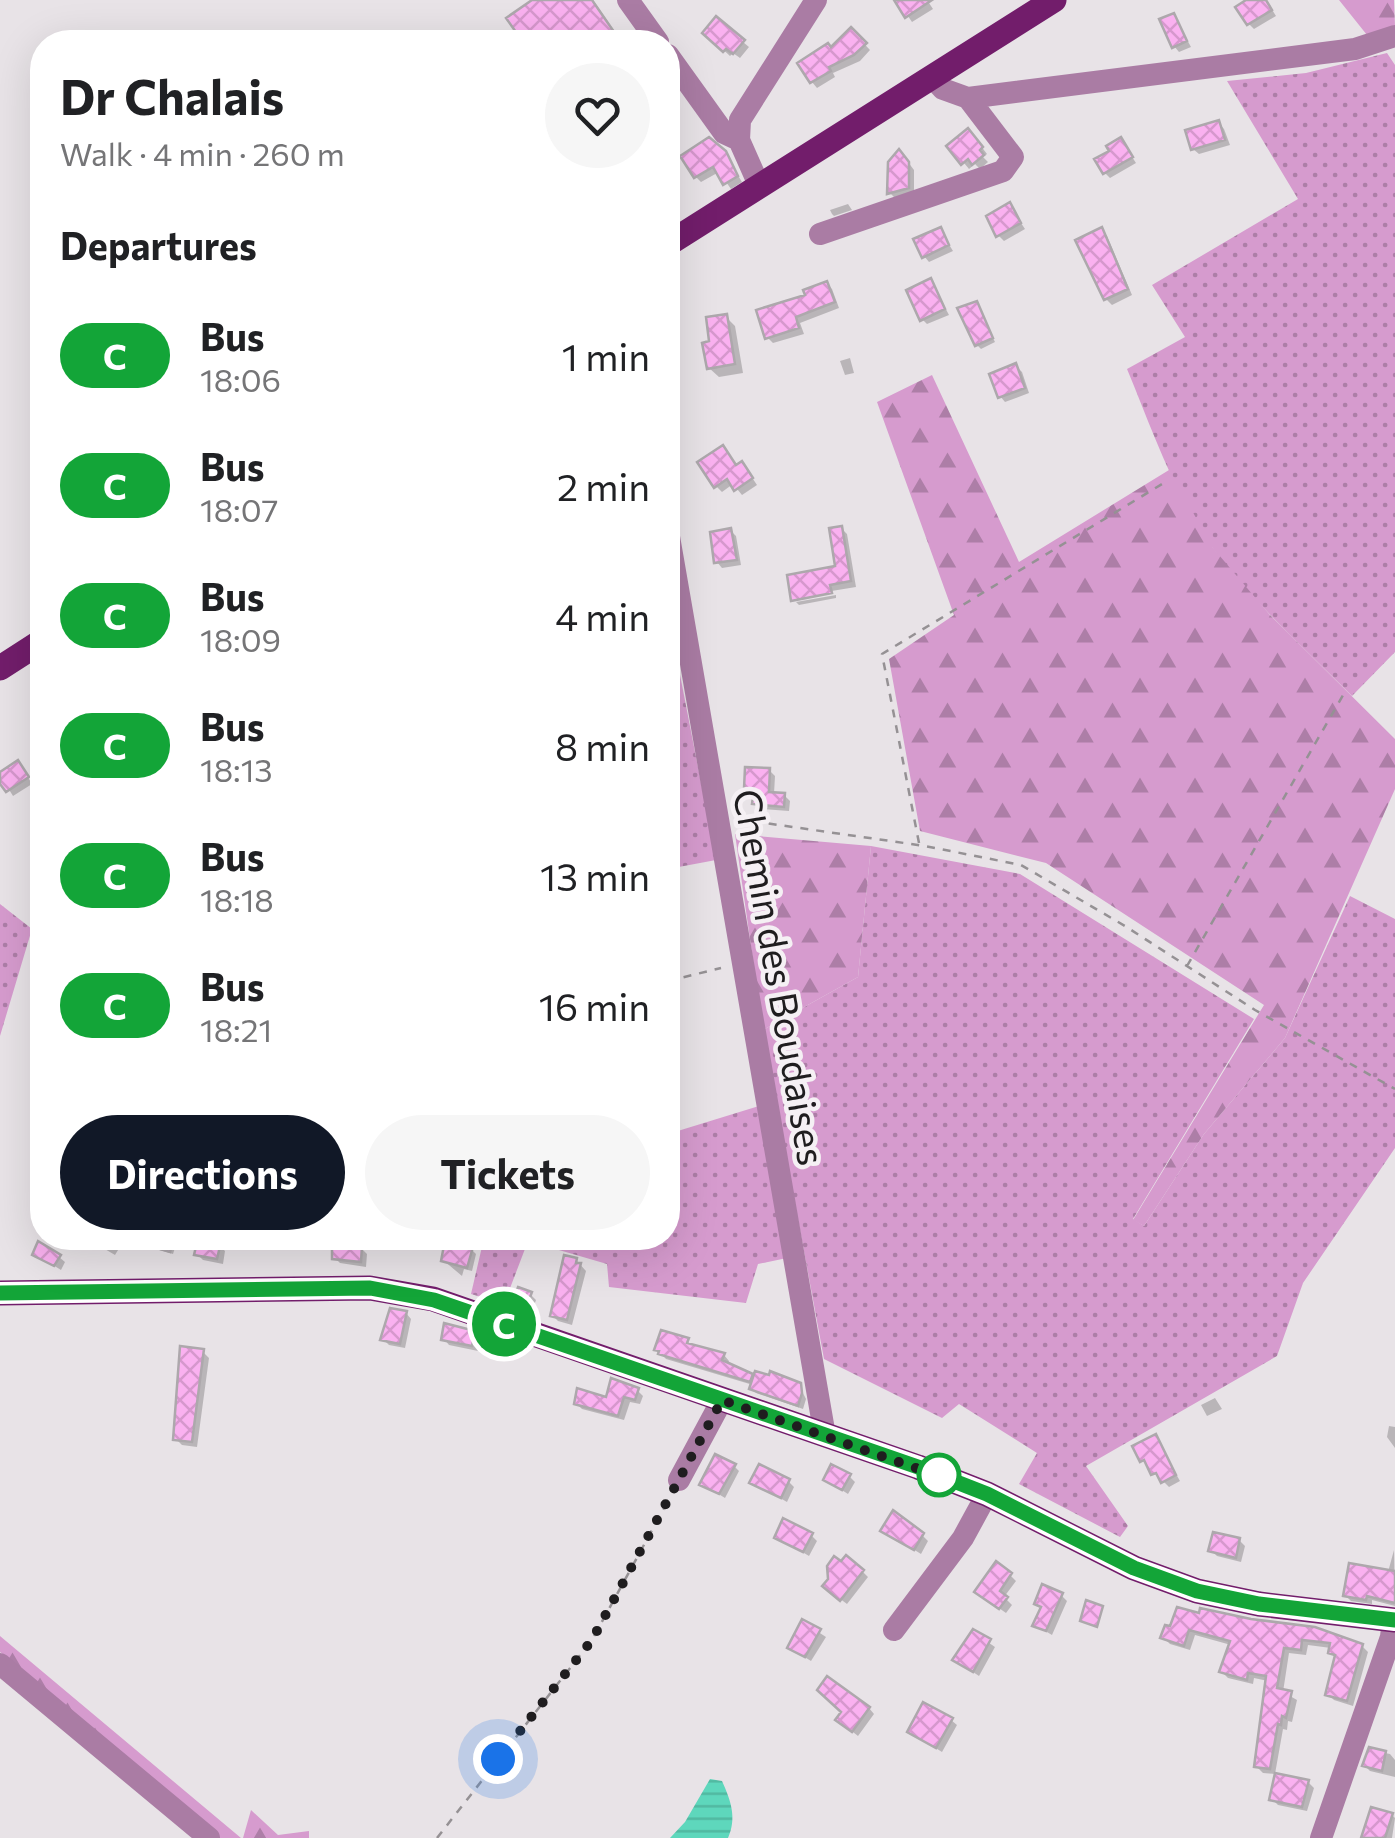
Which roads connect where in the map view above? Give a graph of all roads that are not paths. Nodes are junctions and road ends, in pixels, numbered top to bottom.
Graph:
1 (628, 0) edge
2 (816, 0) edge
3 (1054, 0) edge
4 (649, 30) edge
5 (1395, 36) edge
6 (680, 72) edge
7 (932, 76) junction
8 (968, 98) junction
9 (739, 140) junction
10 (759, 186) junction
11 (820, 234) dead end
12 (680, 236) edge
13 (680, 602) edge
14 (30, 649) edge
15 (0, 668) edge
16 (0, 1293) edge
17 (722, 1400) junction
18 (826, 1436) junction
19 (679, 1480) road end
20 (987, 1494) junction
21 (1394, 1620) edge
22 (894, 1630) dead end
23 (0, 1664) edge
24 (209, 1838) edge
25 (1322, 1838) edge

1 - 4 street
2 - 9 street
3 - 7 main road
5 - 8 street
6 - 9 street
7 - 8 street
7 - 10 main road
8 - 11 street
9 - 10 street
10 - 12 main road
13 - 18 street, Chemin des Boudaises
14 - 15 main road
16 - 17 main road
17 - 18 main road
17 - 19 street
18 - 20 main road
20 - 21 main road
20 - 22 street
21 - 25 street
23 - 24 street

